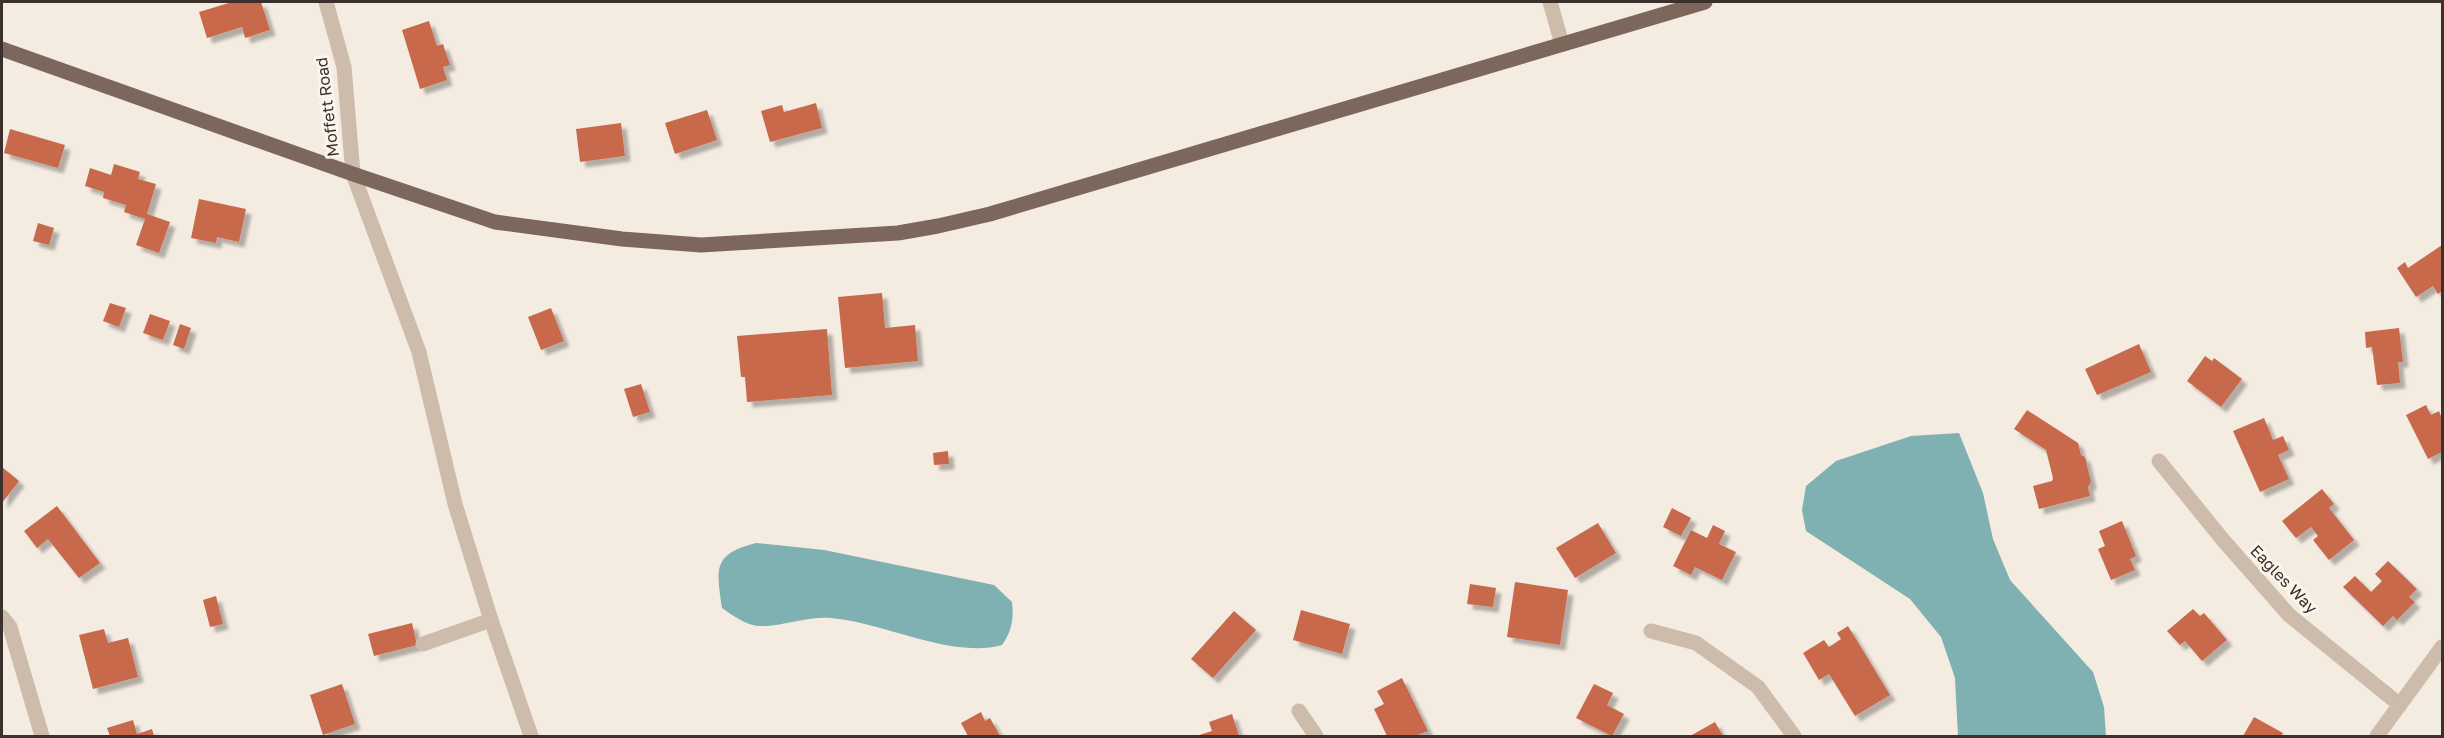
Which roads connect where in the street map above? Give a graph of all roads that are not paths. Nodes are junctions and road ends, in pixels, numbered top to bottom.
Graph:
1 (326, 2) edge
2 (1550, 2) edge
3 (1706, 2) edge
4 (1562, 44) junction
5 (2, 49) edge
6 (353, 174) junction
7 (2159, 461) dead end
8 (2, 617) edge
9 (491, 620) junction
10 (1651, 631) dead end
11 (423, 644) dead end
12 (2442, 647) edge
13 (2400, 705) junction
14 (1299, 711) dead end
15 (42, 736) edge
16 (531, 736) edge
17 (1316, 736) edge
18 (1794, 736) edge
19 (2377, 736) edge

1 - 6 street, Moffett Road
2 - 4 street
3 - 4 main road
4 - 6 main road
5 - 6 main road
6 - 9 street, Moffett Road
7 - 13 street, Eagles Way
8 - 15 street
9 - 11 street
9 - 16 street, Moffett Road
10 - 18 street
12 - 13 street
13 - 19 street
14 - 17 street

